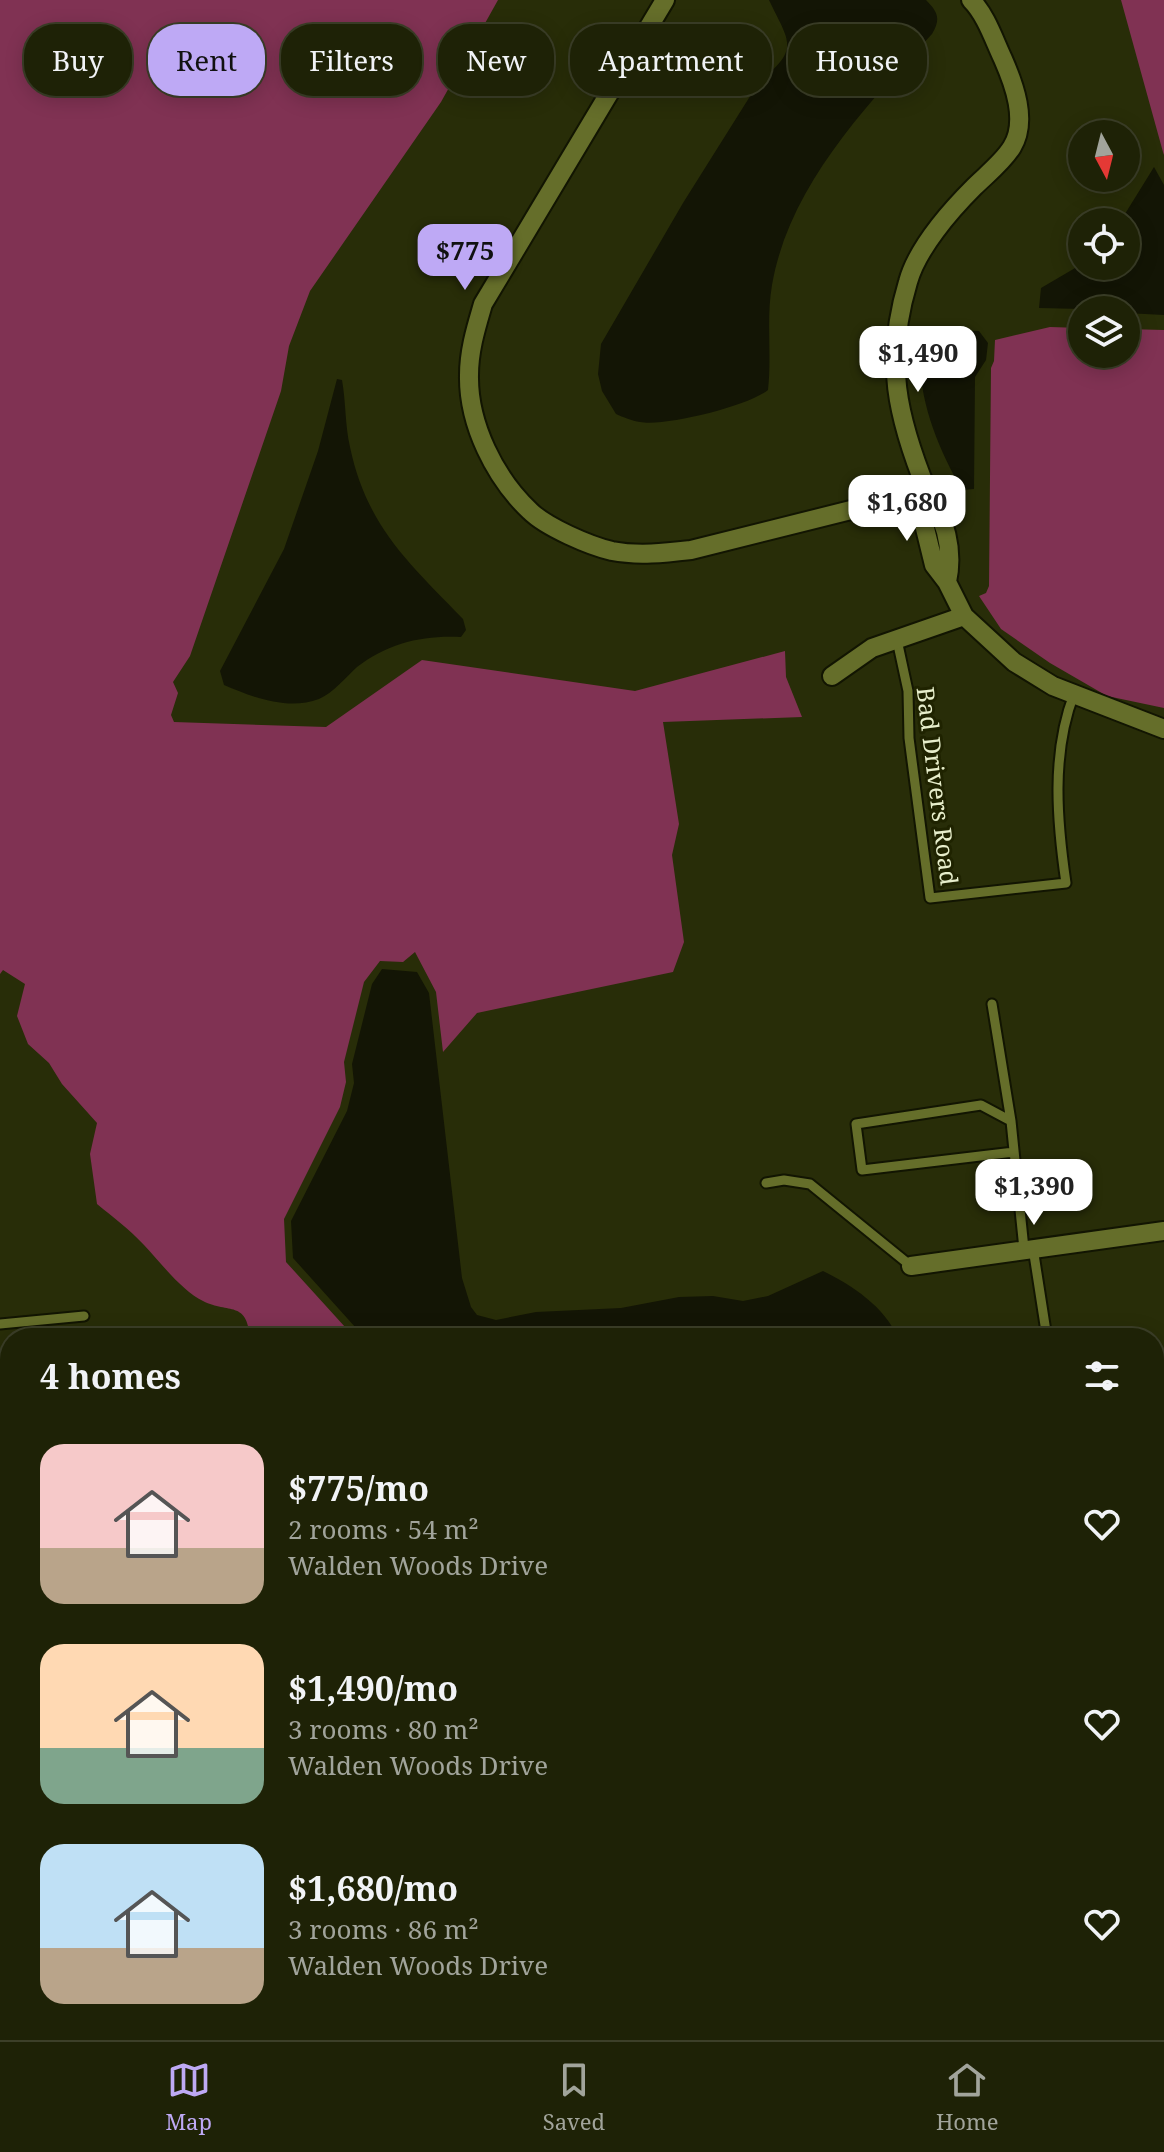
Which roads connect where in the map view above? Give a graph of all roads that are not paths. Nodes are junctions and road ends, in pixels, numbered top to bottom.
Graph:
1 (665, 0) edge
2 (971, 0) edge
3 (927, 491) junction
4 (964, 616) junction
5 (897, 640) junction
6 (832, 676) dead end
7 (1074, 694) junction
8 (1164, 729) edge
9 (992, 1004) dead end
10 (1011, 1121) junction
11 (1014, 1152) junction
12 (766, 1183) dead end
13 (1164, 1231) edge
14 (1028, 1249) junction
15 (911, 1266) joint
16 (84, 1316) dead end
17 (0, 1324) edge
18 (1045, 1328) edge

1 - 3 street
2 - 3 street
3 - 4 street
4 - 5 street
4 - 7 street
5 - 6 street
5 - 7 lane, Bad Drivers Road
7 - 8 street
9 - 10 lane
10 - 11 lane
10 - 11 lane
11 - 14 lane
12 - 15 lane
13 - 14 street
14 - 15 street
14 - 18 lane
16 - 17 lane

